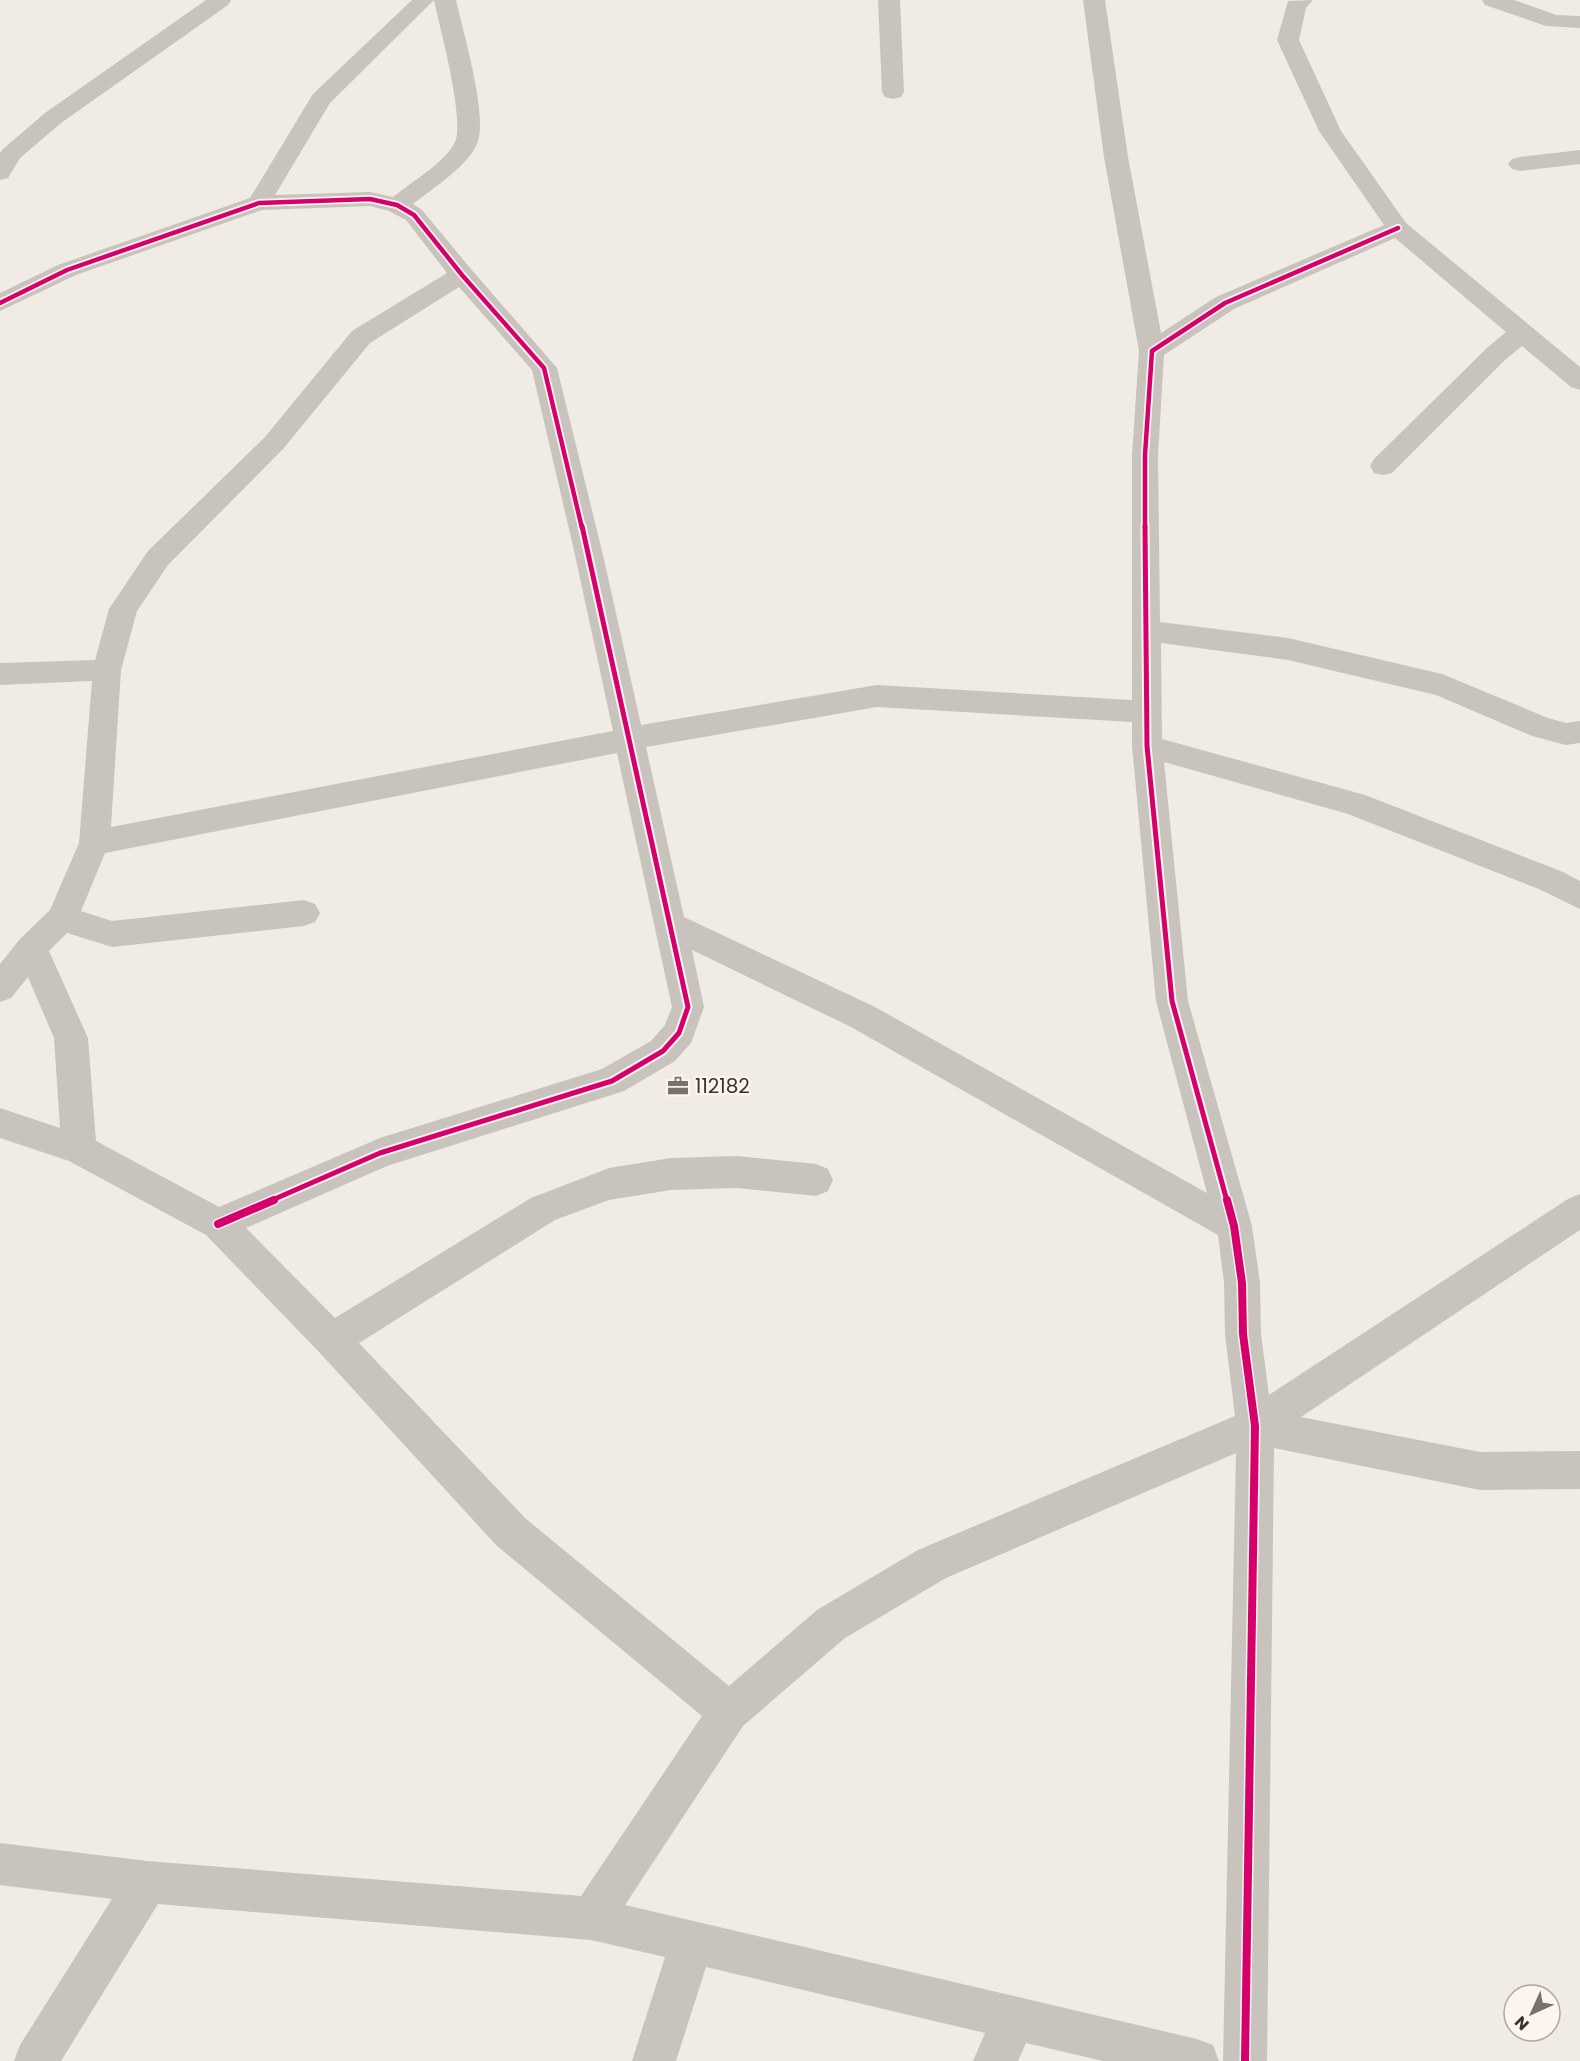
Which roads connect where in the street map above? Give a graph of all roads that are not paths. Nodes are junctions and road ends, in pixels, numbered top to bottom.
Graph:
1 (220, 0) edge
2 (424, 0) edge
3 (445, 0) edge
4 (889, 0) edge
5 (1094, 0) edge
6 (1302, 0) edge
7 (1493, 0) edge
8 (1580, 22) edge
9 (893, 92) dead end
10 (1580, 157) edge
11 (1520, 164) dead end
12 (0, 173) edge
13 (259, 203) junction
14 (397, 205) junction
15 (1398, 228) junction
16 (462, 275) junction
17 (0, 303) edge
18 (1523, 332) junction
19 (1152, 351) junction
20 (1580, 381) edge
21 (1383, 466) dead end
22 (1147, 631) junction
23 (107, 670) junction
24 (0, 674) edge
25 (1147, 712) junction
26 (1580, 732) edge
27 (629, 740) junction
28 (1147, 746) junction
29 (94, 843) junction
30 (1580, 896) edge
31 (304, 913) dead end
32 (62, 918) junction
33 (670, 925) junction
34 (31, 948) junction
35 (0, 988) edge
36 (0, 1123) edge
37 (79, 1149) junction
38 (816, 1180) dead end
39 (1580, 1210) edge
40 (218, 1224) junction
41 (1234, 1226) junction
42 (332, 1340) junction
43 (1255, 1426) junction
44 (1580, 1470) edge
45 (729, 1712) junction
46 (0, 1864) edge
47 (147, 1882) junction
48 (591, 1918) junction
49 (692, 1941) junction
50 (1015, 2018) junction
51 (36, 2061) edge
52 (654, 2061) edge
53 (995, 2061) edge
54 (1197, 2061) edge
55 (1245, 2061) edge

1 - 12 street
2 - 13 street
3 - 14 street
4 - 9 street
5 - 19 street
6 - 15 street
7 - 8 street
10 - 11 street
13 - 14 street
13 - 17 street
14 - 16 street
15 - 18 street
15 - 19 street
16 - 23 street
16 - 27 street
18 - 20 street
18 - 21 street
19 - 22 street
22 - 25 street
22 - 26 street
23 - 24 street
23 - 29 street
25 - 27 street
25 - 28 street
27 - 29 street
27 - 33 street
28 - 30 street
28 - 41 street
29 - 32 street
31 - 32 street
32 - 34 street
33 - 40 street
33 - 41 street
34 - 35 street
34 - 37 street
36 - 37 street
37 - 40 street
38 - 42 street
39 - 43 street
40 - 42 street
41 - 43 street
42 - 45 street
43 - 44 street
43 - 45 street
43 - 55 street
45 - 48 street
46 - 47 street
47 - 48 street
47 - 51 street
48 - 49 street
49 - 50 street
49 - 52 street
50 - 53 street
50 - 54 street

